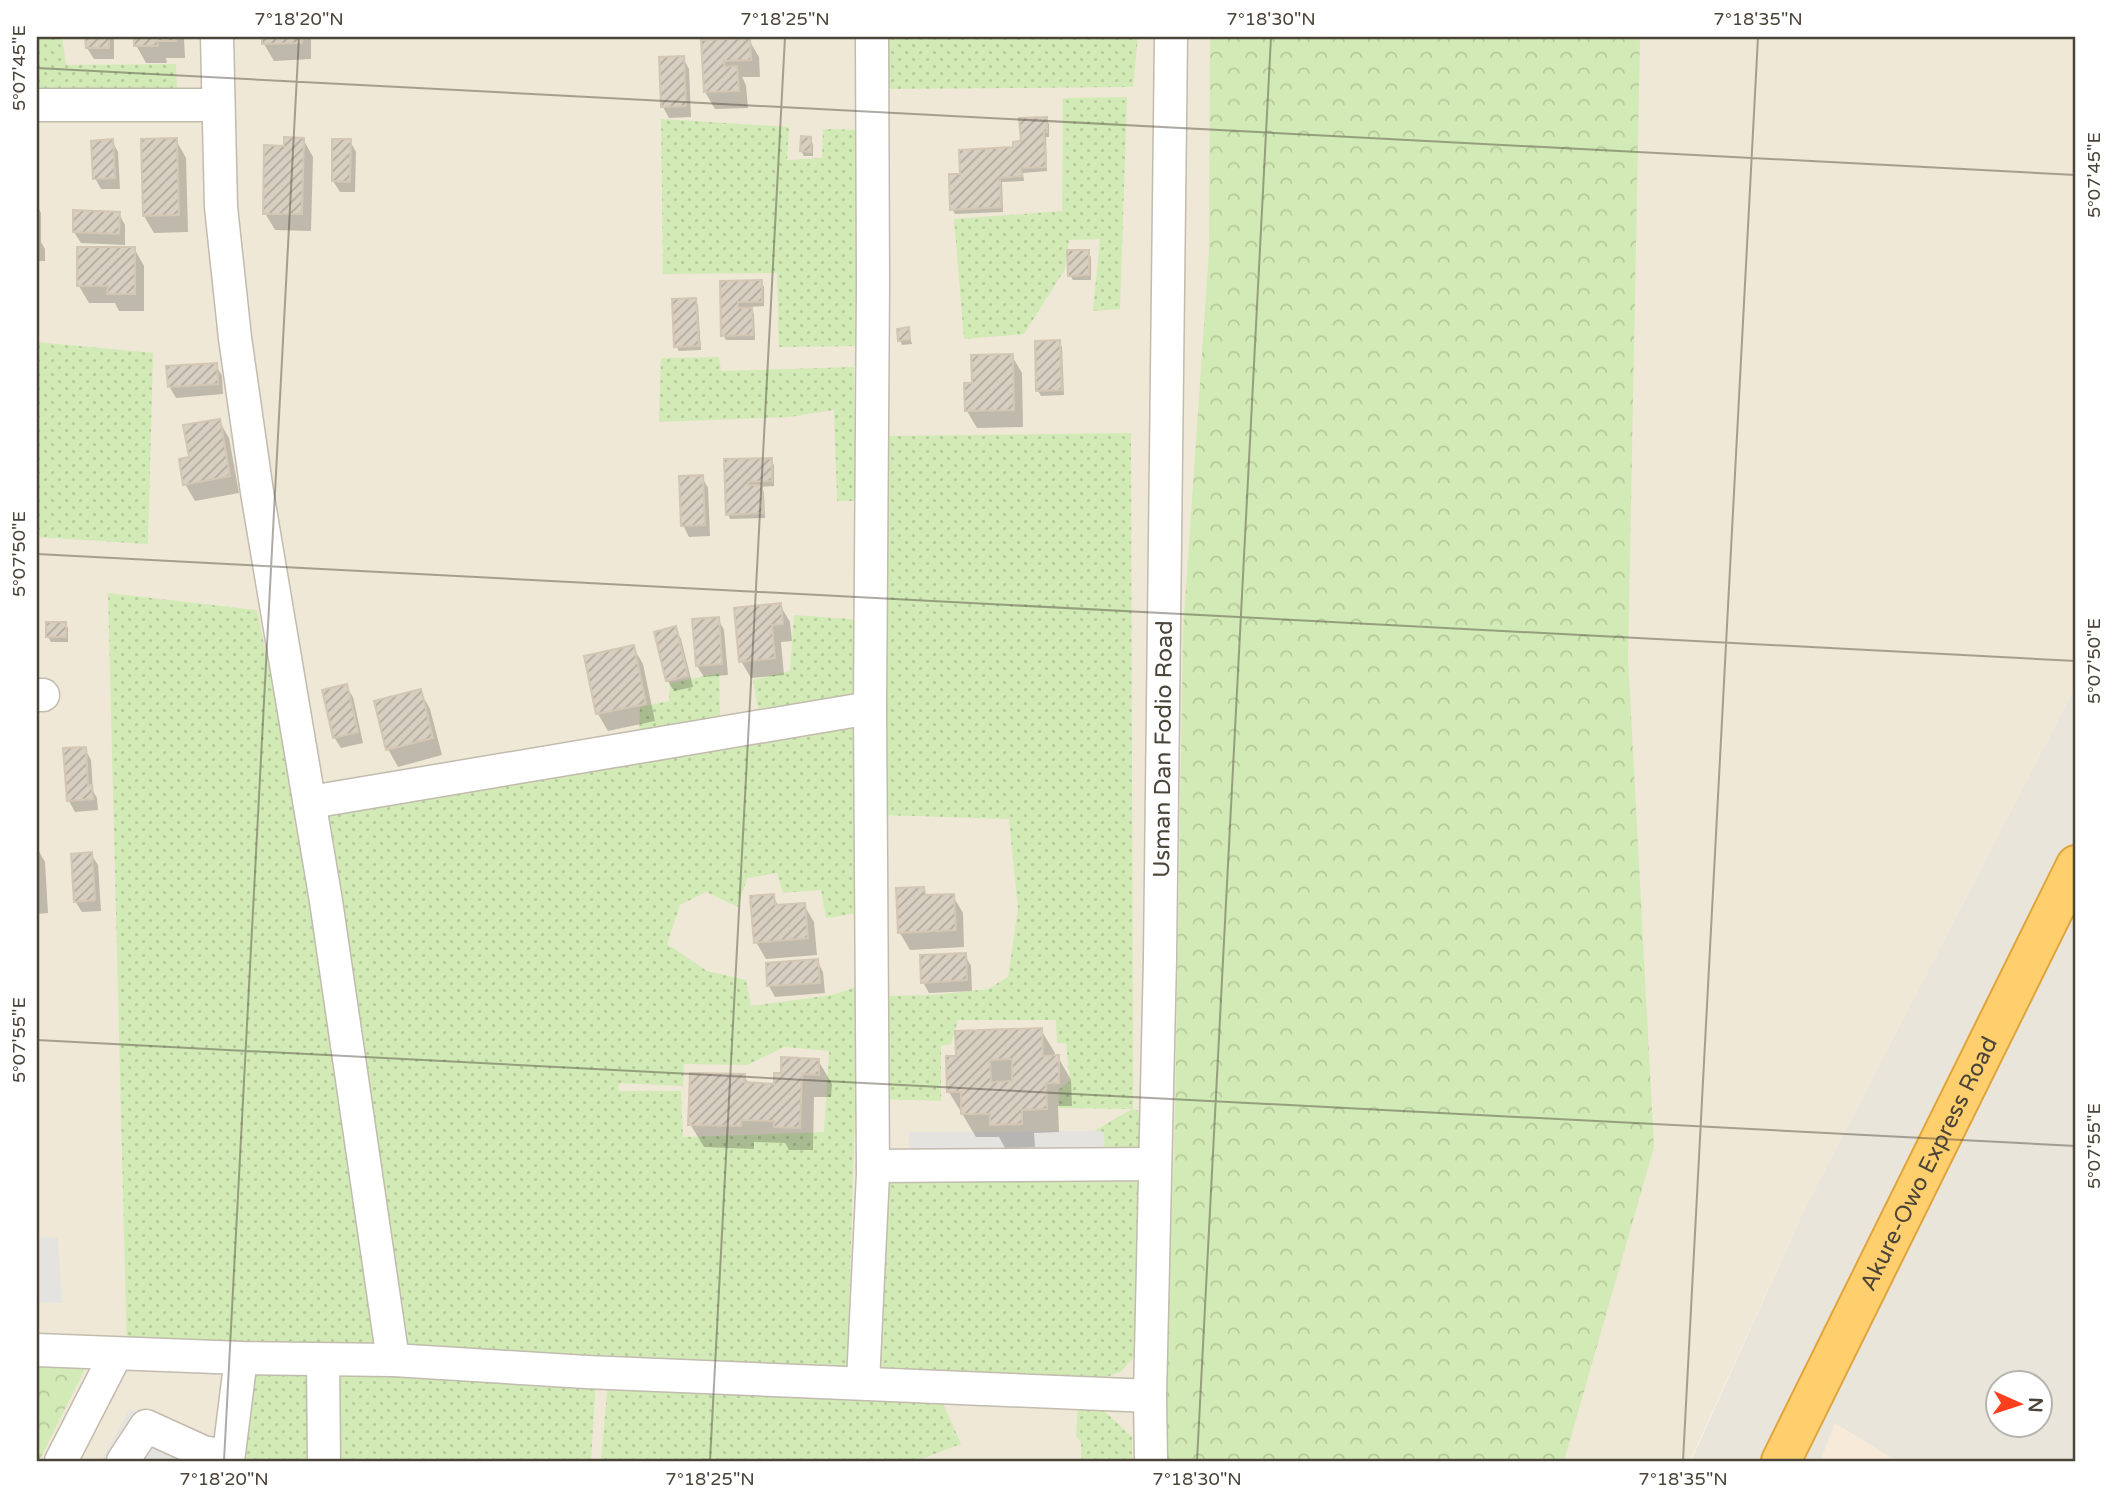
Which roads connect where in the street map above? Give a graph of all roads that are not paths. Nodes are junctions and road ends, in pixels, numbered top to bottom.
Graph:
1 (217, 37) edge
2 (872, 37) edge
3 (1171, 37) edge
4 (218, 104) junction
5 (37, 106) edge
6 (870, 708) junction
7 (311, 802) junction
8 (2076, 865) edge
9 (1155, 1164) junction
10 (873, 1166) junction
11 (37, 1350) edge
12 (116, 1354) junction
13 (241, 1358) junction
14 (323, 1360) junction
15 (393, 1360) junction
16 (863, 1382) junction
17 (1150, 1396) junction
18 (215, 1458) edge
19 (61, 1461) edge
20 (123, 1461) edge
21 (324, 1461) edge
22 (1151, 1461) edge
23 (1781, 1461) edge

1 - 4 street
2 - 6 street
3 - 9 street, Usman Dan Fodio Road
4 - 5 street
4 - 7 street
6 - 7 street
6 - 10 street
7 - 15 street
8 - 23 highway, Akure-Owo Express Road
9 - 10 street
9 - 17 street, Usman Dan Fodio Road
10 - 16 street
11 - 12 street
12 - 13 street
12 - 19 street
13 - 14 street
13 - 18 street
14 - 15 street
14 - 21 street
15 - 16 street
16 - 17 street
17 - 22 street, Usman Dan Fodio Road
18 - 20 street

